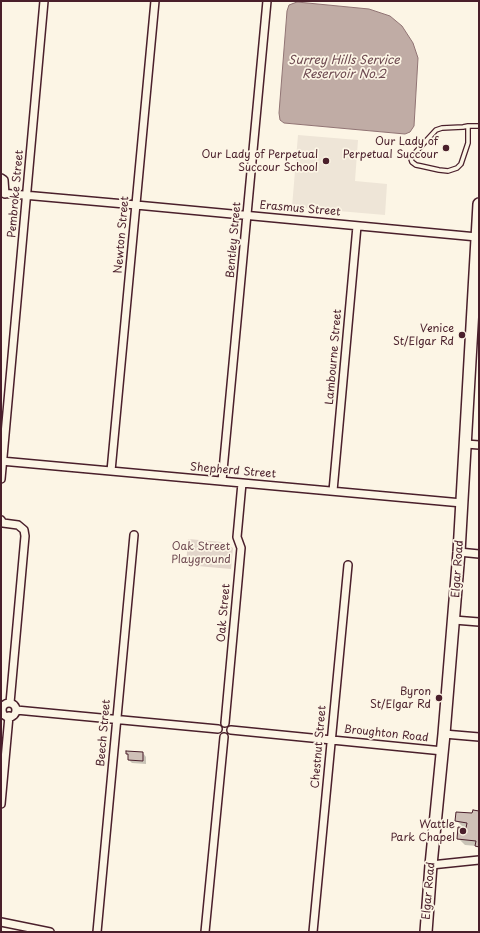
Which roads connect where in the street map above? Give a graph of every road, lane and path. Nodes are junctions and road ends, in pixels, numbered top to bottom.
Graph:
1 (44, 1) edge
2 (155, 1) edge
3 (267, 1) edge
4 (468, 126) junction
5 (479, 126) edge
6 (1, 178) edge
7 (3, 194) edge
8 (26, 196) junction
9 (479, 204) edge
10 (136, 205) junction
11 (247, 216) junction
12 (357, 226) junction
13 (478, 230) edge
14 (475, 336) edge
15 (466, 444) junction
16 (479, 445) edge
17 (2, 461) edge
18 (112, 471) junction
19 (1, 479) edge
20 (222, 481) junction
21 (242, 483) junction
22 (332, 491) junction
23 (462, 503) junction
24 (1, 520) edge
25 (134, 535) dead end
26 (460, 552) junction
27 (479, 554) edge
28 (348, 565) dead end
29 (454, 620) junction
30 (479, 622) edge
31 (10, 703) junction
32 (2, 709) edge
33 (16, 710) junction
34 (9, 716) junction
35 (116, 720) junction
36 (225, 723) junction
37 (218, 729) junction
38 (231, 730) junction
39 (444, 734) junction
40 (224, 737) junction
41 (479, 737) edge
42 (331, 740) junction
43 (443, 751) junction
44 (1, 804) edge
45 (479, 860) edge
46 (431, 865) junction
47 (1, 922) edge
48 (50, 932) edge
49 (97, 932) edge
50 (205, 932) edge
51 (313, 932) edge
52 (426, 932) edge

1 - 8 street, Pembroke Street
2 - 10 street, Newton Street
3 - 11 street, Bentley Street
4 - 4 lane
4 - 5 lane
6 - 7 street
7 - 8 street, Erasmus Street
8 - 10 street, Erasmus Street
8 - 17 street, Pembroke Street
9 - 13 main road, Elgar Road
10 - 11 street, Erasmus Street
10 - 18 street, Newton Street
11 - 12 street, Erasmus Street
11 - 20 street, Bentley Street
12 - 13 street, Erasmus Street
12 - 22 street, Lambourne Street
13 - 14 main road, Elgar Road
14 - 15 main road, Elgar Road
15 - 16 street
15 - 23 main road, Elgar Road
17 - 18 street, Shepherd Street
17 - 19 street, Pembroke Street
18 - 20 street, Shepherd Street
20 - 21 street, Shepherd Street
21 - 22 street, Shepherd Street
21 - 36 street, Oak Street
22 - 23 street, Shepherd Street
23 - 26 main road, Elgar Road
24 - 31 street
25 - 35 street, Beech Street
26 - 27 street
26 - 29 main road, Elgar Road
28 - 42 street, Chestnut Street
29 - 30 street
29 - 39 main road, Elgar Road
31 - 32 street
31 - 33 street
32 - 34 street
33 - 34 street
33 - 35 street
34 - 44 street
35 - 37 street
35 - 49 street, Beech Street
36 - 37 street
36 - 38 street
37 - 40 street
38 - 40 street
38 - 42 street, Broughton Road
39 - 41 street
39 - 43 main road, Elgar Road
40 - 50 street
42 - 43 street, Broughton Road
42 - 51 street, Chestnut Street
43 - 46 main road, Elgar Road
45 - 46 street
46 - 52 main road, Elgar Road
47 - 48 street

